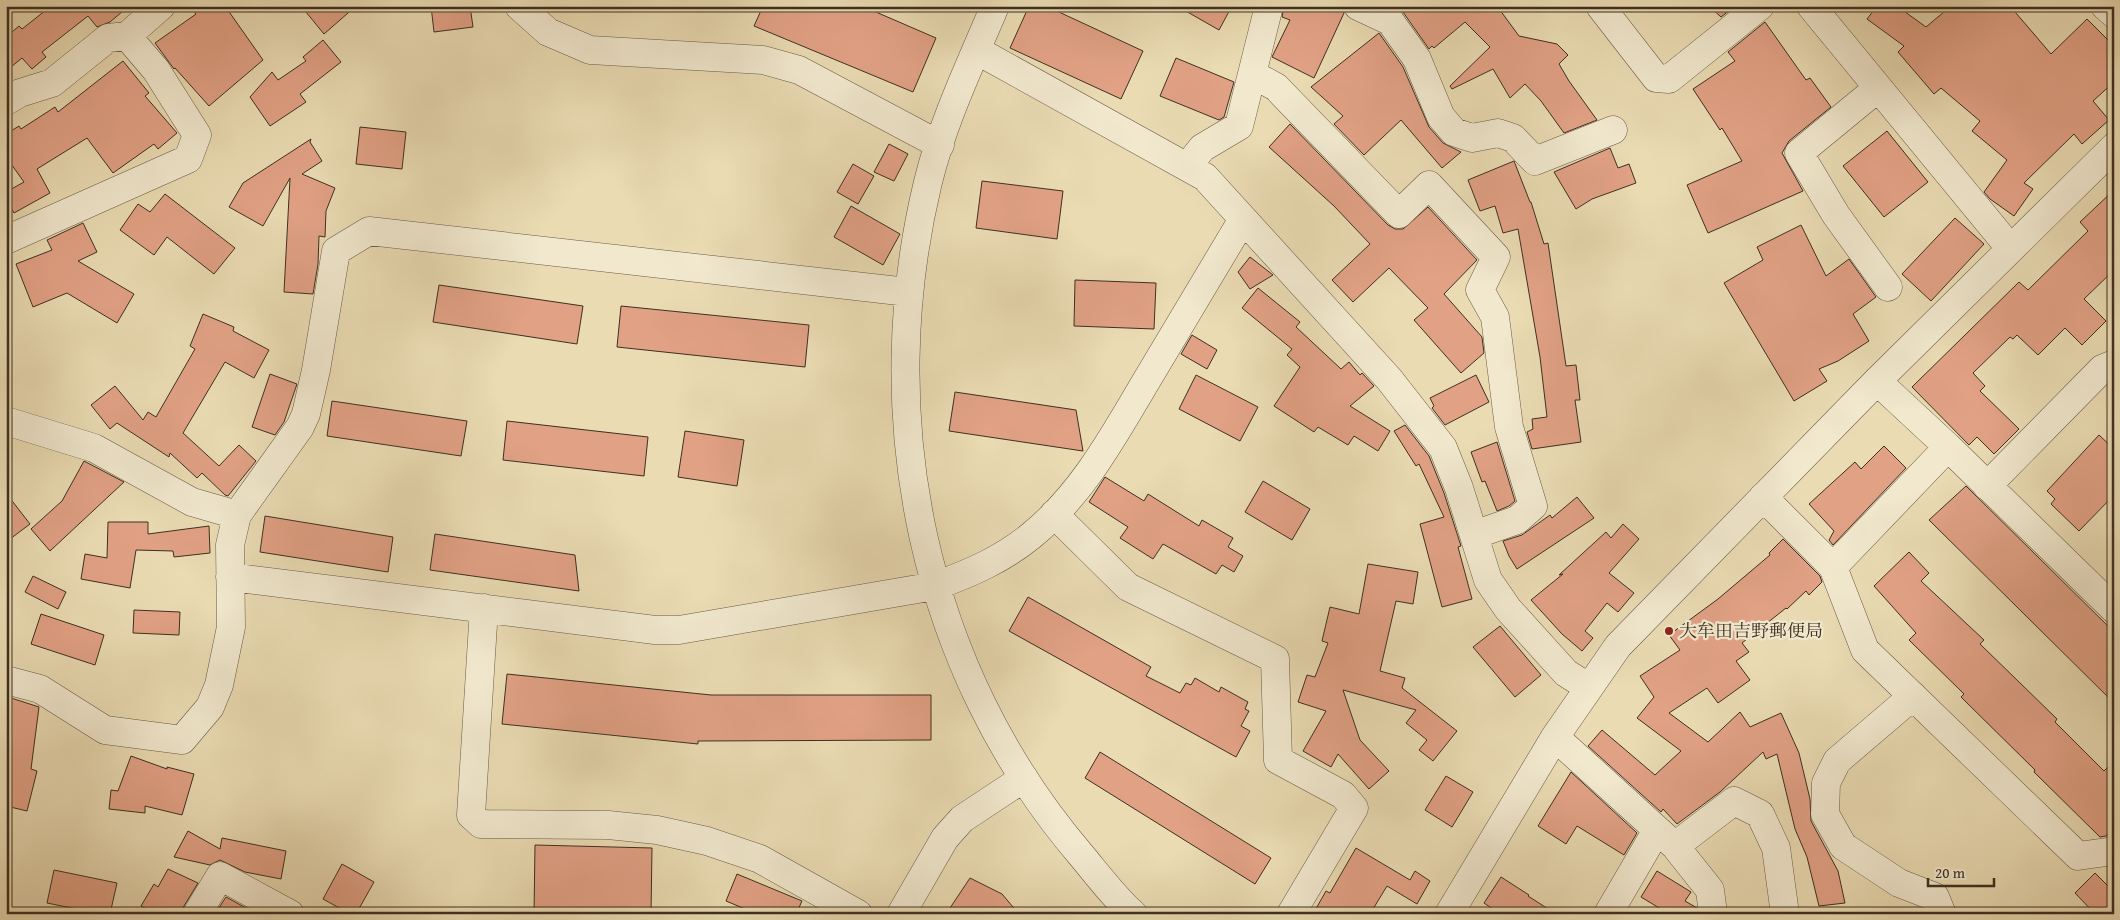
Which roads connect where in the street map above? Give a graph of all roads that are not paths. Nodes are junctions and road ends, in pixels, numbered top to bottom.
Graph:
1 (161, 6) edge
2 (519, 6) edge
3 (995, 6) edge
4 (1269, 6) edge
5 (1358, 6) edge
6 (1600, 6) edge
7 (1760, 6) edge
8 (1812, 6) edge
9 (2105, 6) edge
10 (2114, 14) edge
11 (127, 36) junction
12 (976, 50) junction
13 (1252, 74) junction
14 (1878, 88) junction
15 (6, 101) edge
16 (1613, 130) dead end
17 (940, 145) junction
18 (2114, 147) edge
19 (1187, 167) junction
20 (1243, 220) junction
21 (6, 240) edge
22 (2010, 248) junction
23 (1888, 287) dead end
24 (908, 292) junction
25 (2114, 364) edge
26 (1877, 381) junction
27 (6, 421) edge
28 (1948, 447) junction
29 (1987, 486) junction
30 (1763, 497) junction
31 (238, 514) junction
32 (1054, 514) junction
33 (1474, 535) junction
34 (1833, 567) junction
35 (230, 577) junction
36 (935, 586) junction
37 (484, 608) junction
38 (2114, 609) edge
39 (6, 680) edge
40 (1588, 687) junction
41 (1913, 696) junction
42 (1555, 737) junction
43 (1024, 778) junction
44 (1666, 838) junction
45 (2114, 851) edge
46 (197, 914) edge
47 (290, 914) edge
48 (858, 914) edge
49 (901, 914) edge
50 (1133, 914) edge
51 (1291, 914) edge
52 (1449, 914) edge
53 (1608, 914) edge
54 (1713, 914) edge
55 (1785, 914) edge
56 (1942, 914) edge

1 - 11 street
2 - 17 street
3 - 12 street
4 - 13 street
5 - 16 street
6 - 7 street
8 - 14 street
9 - 10 street
11 - 15 street
11 - 21 street
12 - 17 street
12 - 19 street
13 - 19 street
13 - 33 street
14 - 22 street
14 - 23 street
17 - 24 street
18 - 22 street
19 - 20 street
20 - 32 street
20 - 33 street
22 - 26 street
24 - 31 street
24 - 36 street
25 - 29 street
26 - 28 street
26 - 30 street
27 - 31 street
28 - 29 street
28 - 34 street
29 - 38 street
30 - 34 street
30 - 40 street
31 - 35 street
32 - 36 street
32 - 51 street
33 - 40 street
34 - 41 street
35 - 37 street
35 - 39 street
36 - 37 street
36 - 43 street
37 - 48 street
40 - 42 street
41 - 45 street
41 - 56 street
42 - 44 street
42 - 52 street
43 - 49 street
43 - 50 street
44 - 53 street
44 - 54 street
44 - 55 street
46 - 47 street

